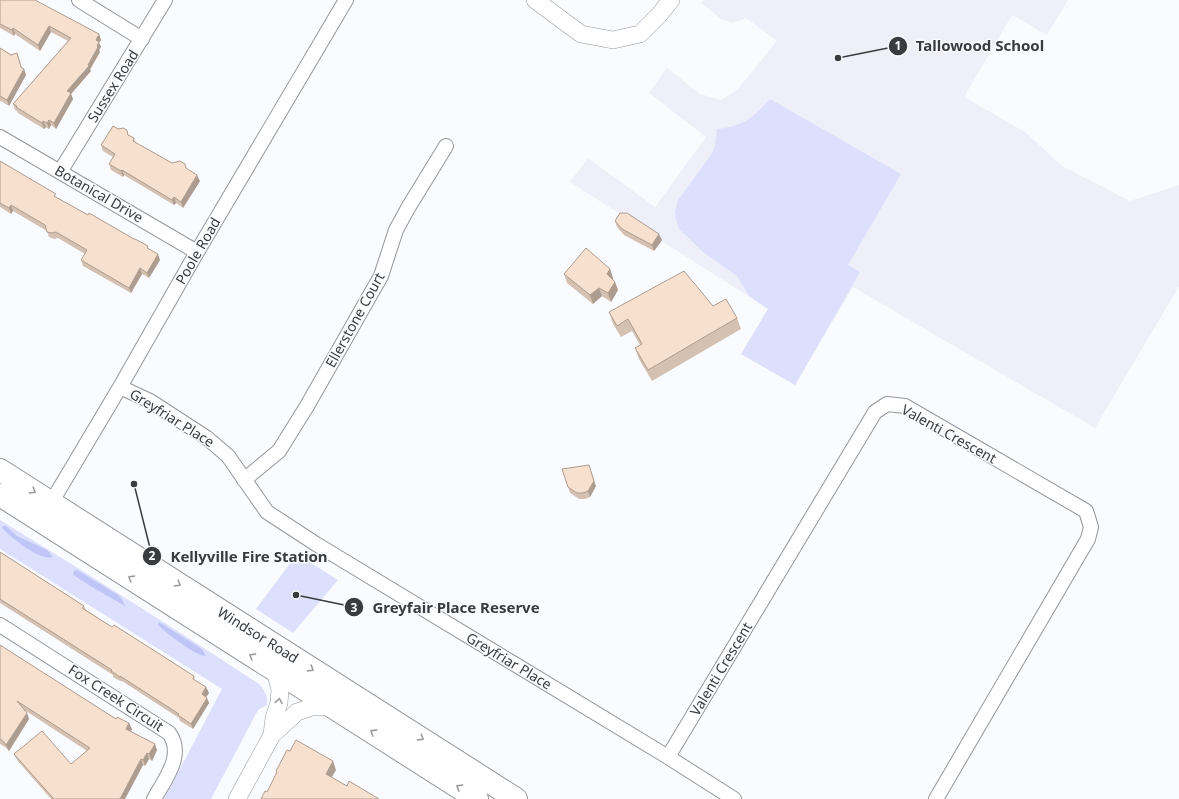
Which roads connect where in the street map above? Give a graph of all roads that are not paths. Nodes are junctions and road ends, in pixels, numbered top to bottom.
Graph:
1 (79, 0) edge
2 (165, 0) edge
3 (346, 0) edge
4 (535, 0) edge
5 (671, 0) edge
6 (142, 39) junction
7 (0, 136) edge
8 (446, 146) dead end
9 (60, 172) junction
10 (197, 252) junction
11 (120, 387) junction
12 (0, 470) edge
13 (244, 480) junction
14 (0, 495) edge
15 (51, 503) junction
16 (0, 625) edge
17 (271, 668) junction
18 (332, 707) junction
19 (272, 735) junction
20 (668, 757) junction
21 (154, 799) edge
22 (237, 799) edge
23 (477, 799) edge
24 (516, 799) edge
25 (734, 799) edge
26 (936, 799) edge

1 - 6 street
2 - 6 street, Sussex Road
3 - 10 street, Poole Road
4 - 5 street
6 - 9 street, Sussex Road
7 - 9 street, Botanical Drive
8 - 13 street, Ellerstone Court
9 - 10 street, Botanical Drive
10 - 11 street, Poole Road
11 - 13 street, Greyfriar Place
11 - 15 street, Poole Road
12 -> 15 main road, Windsor Road
13 - 20 street, Greyfriar Place
17 -> 14 main road, Windsor Road
15 -> 24 main road, Windsor Road
16 - 21 street, Fox Creek Circuit
17 - 18 main road, Windsor Road
19 -> 17 street
18 - 19 street
23 -> 18 main road, Windsor Road
19 - 22 street
20 - 25 street, Greyfriar Place
20 - 26 street, Valenti Crescent

